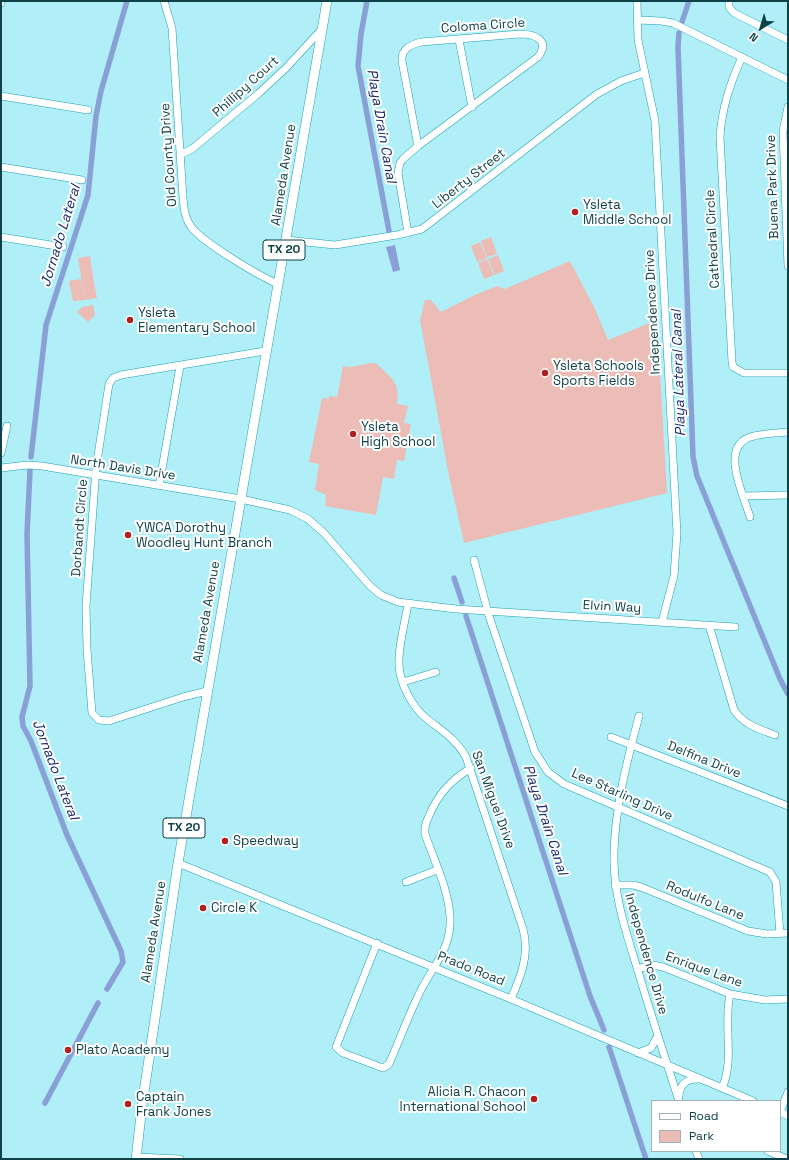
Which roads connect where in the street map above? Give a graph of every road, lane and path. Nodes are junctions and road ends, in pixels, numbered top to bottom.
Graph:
1 (164, 1) edge
2 (327, 1) edge
3 (637, 1) edge
4 (729, 1) edge
5 (638, 20) junction
6 (322, 29) junction
7 (459, 40) junction
8 (788, 40) edge
9 (742, 58) junction
10 (644, 73) junction
11 (788, 80) edge
12 (1, 96) edge
13 (472, 107) junction
14 (788, 107) edge
15 (88, 110) dead end
16 (418, 146) junction
17 (180, 156) junction
18 (1, 167) edge
19 (82, 180) dead end
20 (408, 233) junction
21 (1, 237) edge
22 (286, 240) junction
23 (63, 247) dead end
24 (788, 266) edge
25 (278, 284) junction
26 (265, 351) junction
27 (180, 366) junction
28 (788, 374) edge
29 (7, 426) dead end
30 (788, 432) edge
31 (1, 453) edge
32 (1, 468) edge
33 (97, 475) junction
34 (159, 486) junction
35 (788, 495) edge
36 (744, 496) junction
37 (240, 499) junction
38 (750, 518) dead end
39 (474, 560) dead end
40 (408, 604) junction
41 (488, 611) junction
42 (662, 622) junction
43 (709, 625) junction
44 (735, 627) dead end
45 (436, 672) dead end
46 (403, 682) junction
47 (207, 691) junction
48 (639, 716) dead end
49 (775, 735) dead end
50 (611, 737) dead end
51 (632, 744) junction
52 (471, 768) junction
53 (788, 806) edge
54 (618, 808) junction
55 (178, 863) junction
56 (437, 870) junction
57 (406, 882) dead end
58 (615, 884) junction
59 (788, 933) edge
60 (780, 934) junction
61 (377, 943) junction
62 (436, 967) junction
63 (637, 969) junction
64 (730, 994) junction
65 (511, 999) junction
66 (788, 999) edge
67 (788, 1003) edge
68 (657, 1037) junction
69 (638, 1053) junction
70 (666, 1065) junction
71 (699, 1079) junction
72 (722, 1088) junction
73 (788, 1092) edge
74 (679, 1100) edge
75 (750, 1100) edge
76 (781, 1110) edge
77 (770, 1152) edge
78 (137, 1158) edge
79 (782, 1158) edge
80 (180, 1159) edge

1 - 17 street, Old County Drive
2 - 6 main road, Alameda Avenue / TX 20
3 - 5 street, Independence Drive
4 - 8 street
5 - 9 street
5 - 10 street, Independence Drive
6 - 17 street, Phillipy Court
6 - 22 main road, Alameda Avenue / TX 20
7 - 13 street
7 - 13 street, Coloma Circle
7 - 16 street, Coloma Circle
9 - 11 street
9 - 28 street, Cathedral Circle
10 - 20 street, Liberty Street
10 - 42 street, Independence Drive
12 - 15 street
13 - 16 street, Coloma Circle
14 - 24 street, Buena Park Drive
16 - 20 street, Coloma Circle
17 - 25 street, Old County Drive
18 - 19 street
20 - 22 street, Liberty Street
21 - 23 street
22 - 25 main road, Alameda Avenue / TX 20
25 - 26 main road, Alameda Avenue / TX 20
26 - 27 street, Dorbandt Circle
26 - 37 main road, Alameda Avenue / TX 20
27 - 33 street, Dorbandt Circle
27 - 34 street
29 - 31 street
30 - 36 street
32 - 33 street, North Davis Drive
33 - 34 street, North Davis Drive
33 - 47 street, Dorbandt Circle
34 - 37 street, North Davis Drive
35 - 36 street
36 - 38 street
37 - 40 street, North Davis Drive
37 - 47 main road, Alameda Avenue / TX 20
39 - 41 street, Lee Starling Drive
40 - 41 street, Elvin Way
40 - 46 street, San Miguel Drive
41 - 42 street, Elvin Way
41 - 54 street, Lee Starling Drive
42 - 43 street, Elvin Way
43 - 44 street, Elvin Way
43 - 49 street
45 - 46 street
46 - 52 street, San Miguel Drive
47 - 55 main road, Alameda Avenue / TX 20
48 - 51 street, Independence Drive
50 - 51 street, Delfina Drive
51 - 53 street, Delfina Drive
51 - 54 street, Independence Drive
52 - 56 street
52 - 65 street, San Miguel Drive
54 - 58 street, Independence Drive
54 - 60 street, Lee Starling Drive
55 - 61 street, Prado Road
55 - 78 main road, Alameda Avenue / TX 20
56 - 57 street
56 - 62 street
58 - 60 street, Rodulfo Lane
58 - 63 street, Independence Drive
59 - 60 street, Rodulfo Lane
61 - 62 street, Prado Road
61 - 62 street
62 - 65 street, Prado Road
63 - 64 street, Enrique Lane
63 - 68 street, Independence Drive
64 - 66 street, Enrique Lane
64 - 72 street
65 - 69 street, Prado Road
66 - 67 street
68 - 69 street
68 - 70 street, Independence Drive
69 - 70 street, Prado Road
70 - 71 street, Prado Road
70 - 74 street, Independence Drive
71 - 72 street, Prado Road
71 - 74 street
72 - 75 street, Prado Road
73 - 76 street
77 - 79 street
78 - 80 street

